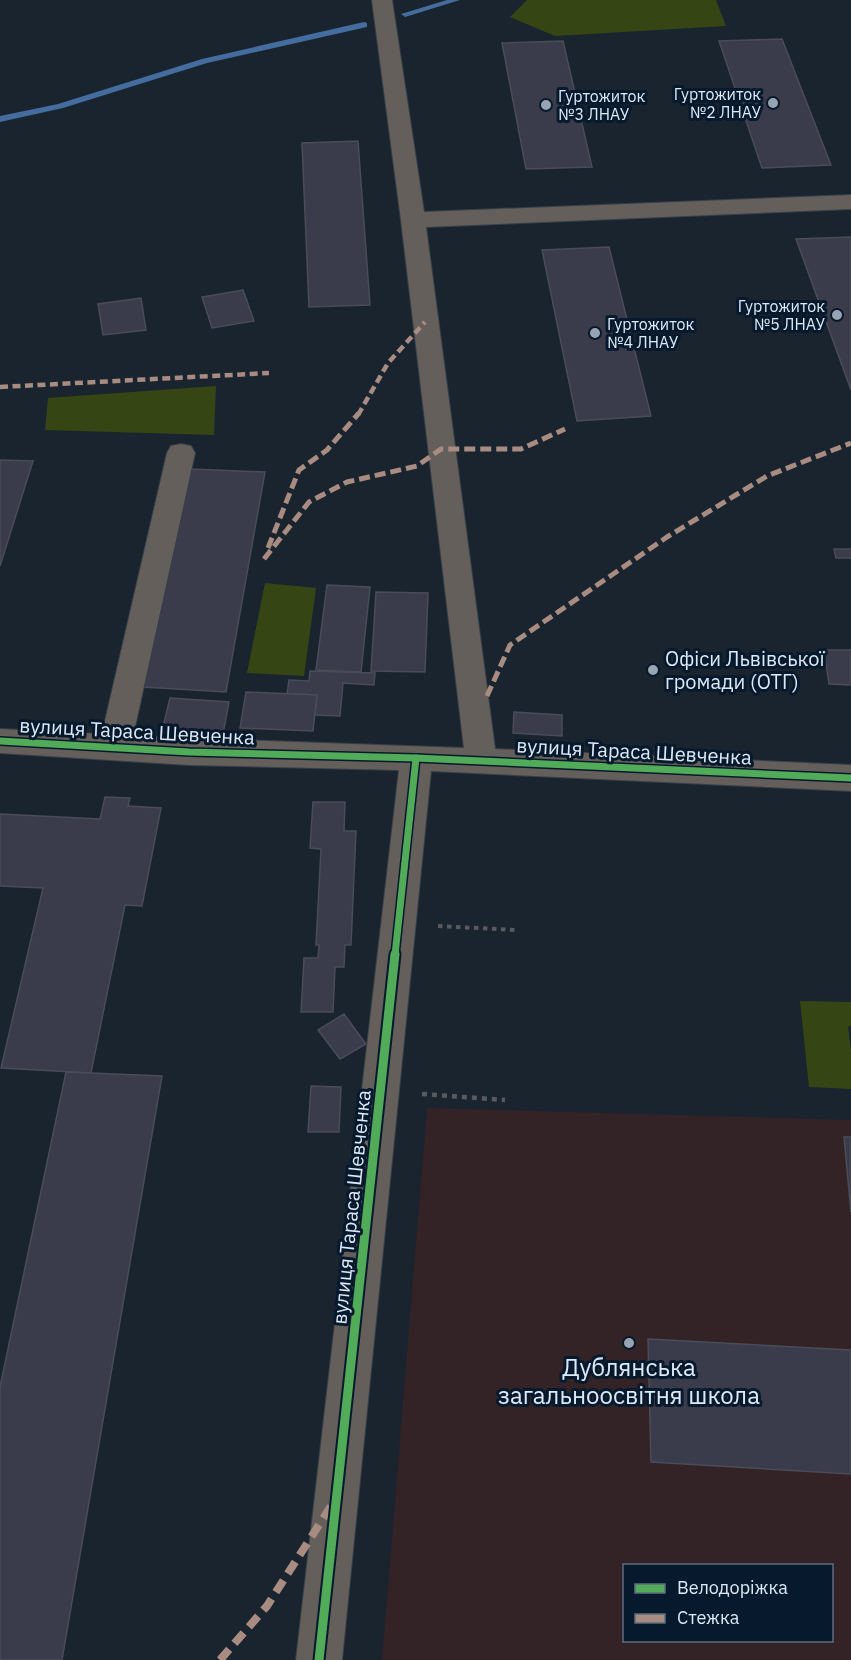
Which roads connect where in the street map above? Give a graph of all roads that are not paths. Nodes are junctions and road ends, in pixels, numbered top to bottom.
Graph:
1 (382, 0) edge
2 (851, 202) edge
3 (412, 220) junction
4 (181, 453) dead end
5 (0, 741) edge
6 (115, 748) junction
7 (416, 758) junction
8 (481, 760) junction
9 (851, 778) edge
10 (319, 1660) edge

1 - 3 street
2 - 3 street
3 - 8 street
4 - 6 street
5 - 6 street, вулиця Тараса Шевченка
6 - 7 street, вулиця Тараса Шевченка
7 - 8 street, вулиця Тараса Шевченка
7 - 10 street, вулиця Тараса Шевченка
8 - 9 street, вулиця Тараса Шевченка

